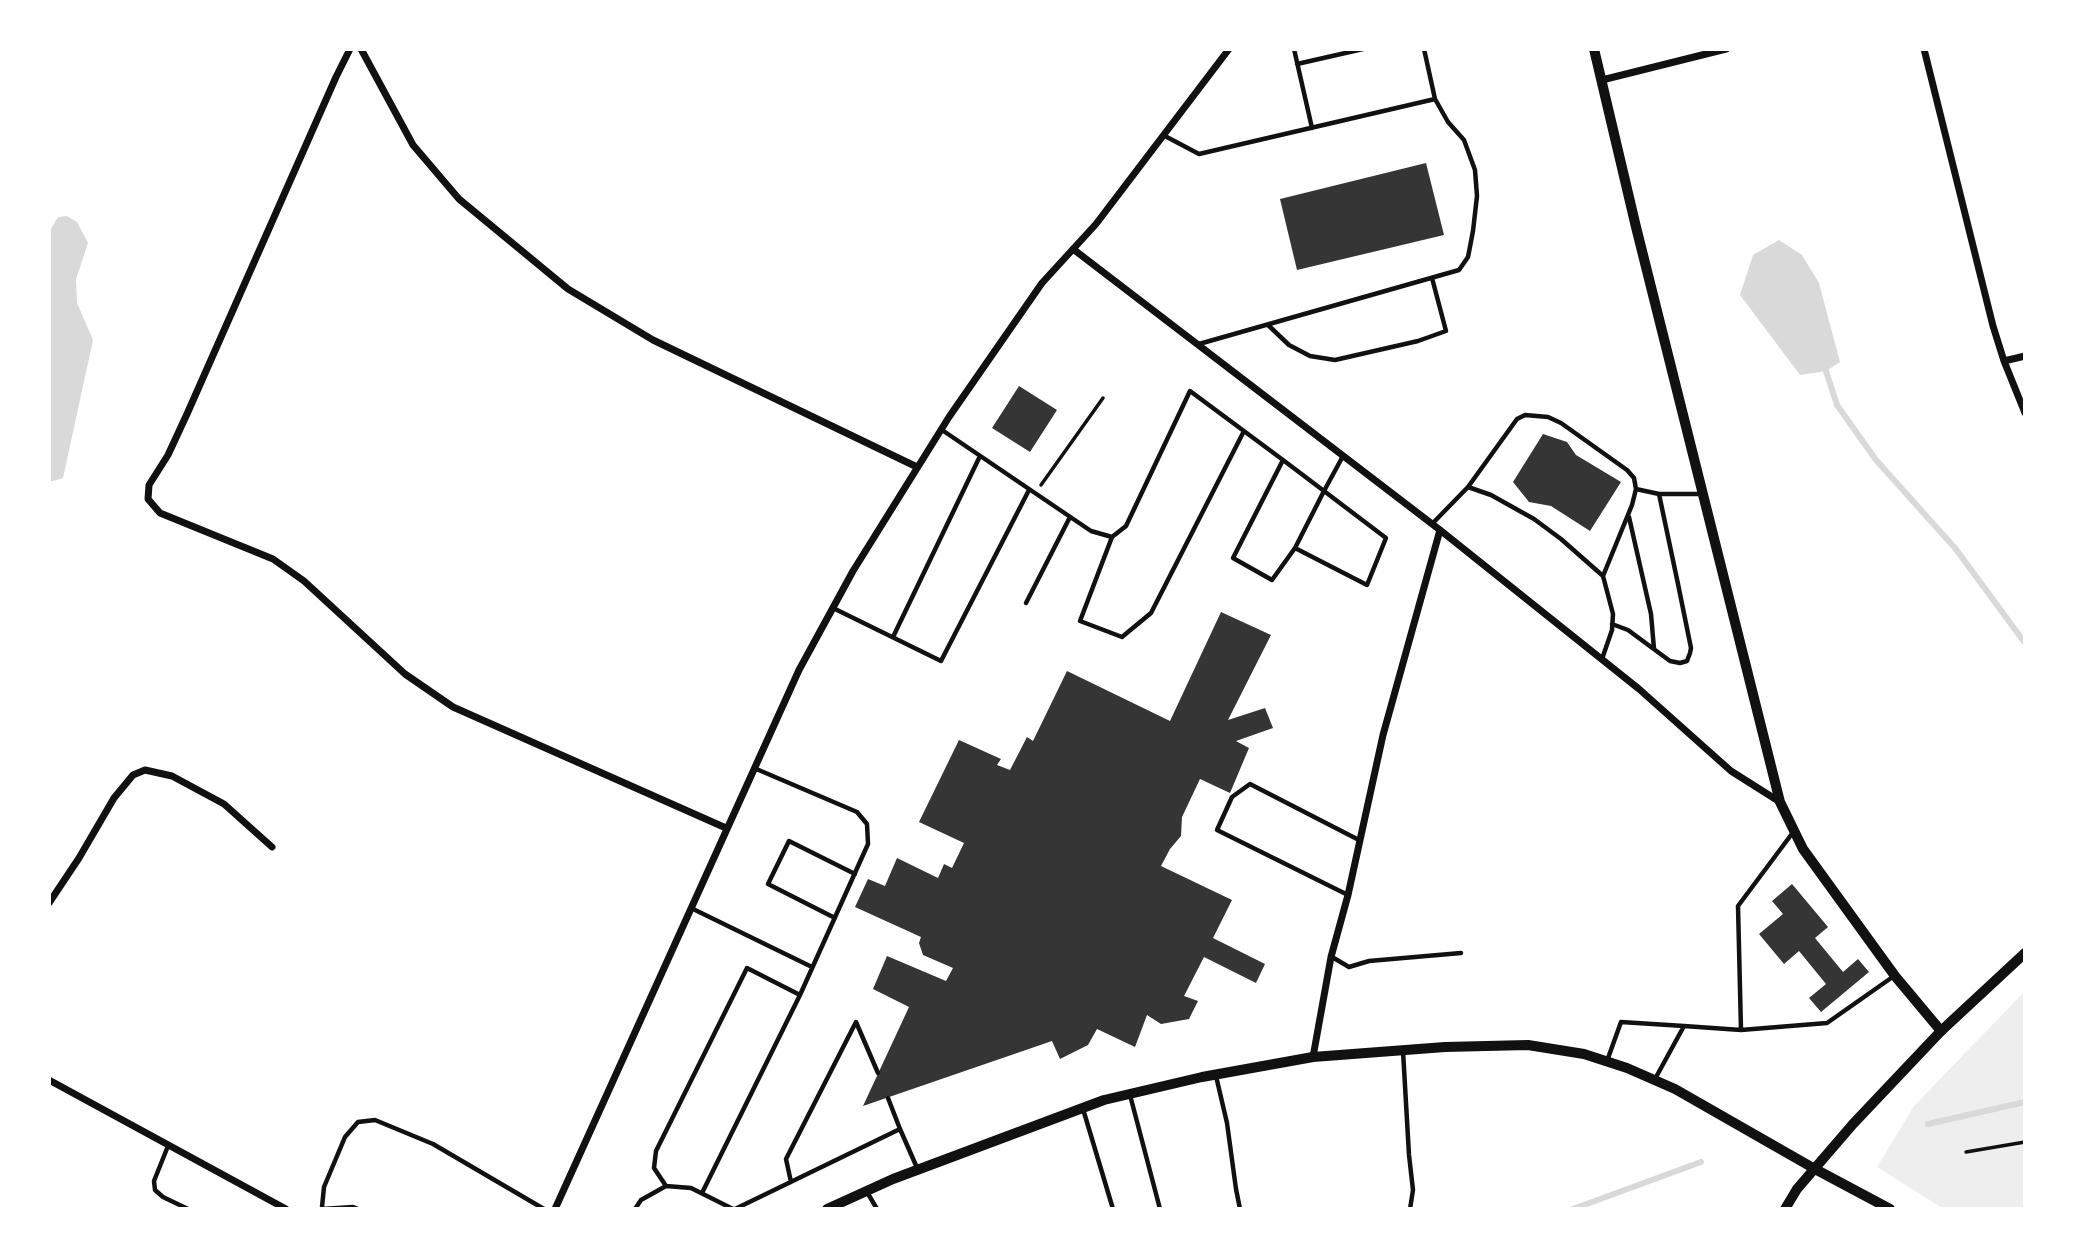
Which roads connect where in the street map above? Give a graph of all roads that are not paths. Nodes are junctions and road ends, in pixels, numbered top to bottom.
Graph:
1 (350, 49) edge
2 (361, 49) edge
3 (1229, 49) edge
4 (1294, 49) edge
5 (1363, 49) edge
6 (1424, 49) edge
7 (1594, 49) edge
8 (1726, 49) edge
9 (1924, 49) edge
10 (1297, 64) junction
11 (1602, 80) junction
12 (1435, 99) junction
13 (1311, 128) junction
14 (1163, 134) junction
15 (1073, 249) junction
16 (1432, 278) junction
17 (1267, 325) junction
18 (1199, 344) junction
19 (2025, 356) edge
20 (2004, 361) junction
21 (2025, 413) edge
22 (941, 430) junction
23 (1244, 431) junction
24 (980, 456) junction
25 (1343, 456) junction
26 (1283, 460) junction
27 (917, 467) junction
28 (1468, 487) junction
29 (1636, 489) junction
30 (1029, 490) junction
31 (1324, 491) junction
32 (1659, 494) junction
33 (1703, 494) junction
34 (1628, 514) junction
35 (1070, 517) junction
36 (1431, 525) junction
37 (1440, 530) junction
38 (1112, 537) junction
39 (1295, 548) junction
40 (1603, 576) junction
41 (1026, 603) dead end
42 (833, 608) junction
43 (1612, 624) junction
44 (893, 637) junction
45 (1654, 649) junction
46 (1601, 660) junction
47 (754, 768) junction
48 (1780, 802) junction
49 (726, 828) junction
50 (1794, 831) junction
51 (1359, 840) junction
52 (272, 847) dead end
53 (855, 874) junction
54 (1348, 895) junction
55 (49, 903) edge
56 (691, 908) junction
57 (835, 918) junction
58 (1461, 953) dead end
59 (2025, 953) edge
60 (1331, 957) junction
61 (813, 967) junction
62 (1895, 976) junction
63 (800, 995) junction
64 (1684, 1026) junction
65 (1741, 1030) junction
66 (1941, 1031) junction
67 (1403, 1050) junction
68 (1313, 1056) junction
69 (1607, 1061) junction
70 (878, 1073) dead end
71 (1216, 1075) junction
72 (49, 1080) edge
73 (1655, 1080) junction
74 (1129, 1094) junction
75 (888, 1098) dead end
76 (1083, 1108) junction
77 (900, 1129) junction
78 (168, 1145) junction
79 (1815, 1169) junction
80 (918, 1170) junction
81 (791, 1182) junction
82 (666, 1186) junction
83 (867, 1191) junction
84 (702, 1194) junction
85 (281, 1208) edge
86 (322, 1208) edge
87 (356, 1208) edge
88 (188, 1209) edge
89 (544, 1209) edge
90 (555, 1209) edge
91 (635, 1209) edge
92 (734, 1209) edge
93 (827, 1209) edge
94 (877, 1209) edge
95 (1113, 1209) edge
96 (1160, 1209) edge
97 (1240, 1209) edge
98 (1410, 1209) edge
99 (1785, 1209) edge
100 (1890, 1209) edge

1 - 49 street
2 - 27 street
3 - 14 street
4 - 10 lane
5 - 10 lane
6 - 12 lane
7 - 11 street
8 - 11 street
9 - 20 street
10 - 13 lane
11 - 33 street
12 - 13 lane
12 - 16 lane
13 - 14 lane
14 - 15 street
15 - 18 street
15 - 22 street
16 - 17 lane
16 - 17 lane
17 - 18 lane
18 - 25 street
19 - 20 street
20 - 21 street
22 - 24 lane
22 - 27 street
23 - 26 lane
23 - 38 lane
23 - 38 lane
24 - 30 lane
24 - 44 lane
25 - 31 lane
25 - 36 street
26 - 31 lane
26 - 39 lane
27 - 42 street
28 - 29 lane
28 - 36 lane
28 - 40 lane
29 - 32 lane
29 - 34 lane
30 - 35 lane
30 - 44 lane
31 - 39 lane
31 - 39 lane
32 - 33 lane
32 - 45 lane
33 - 48 street
34 - 40 lane
34 - 45 lane
35 - 38 lane
35 - 41 lane
36 - 37 street
37 - 46 street
37 - 51 street
40 - 43 lane
42 - 44 lane
42 - 47 street
43 - 45 lane
43 - 46 lane
46 - 48 street
47 - 49 street
47 - 53 lane
48 - 50 street
49 - 56 street
50 - 62 street
50 - 65 lane
51 - 54 street
51 - 54 lane
52 - 55 street
53 - 57 lane
53 - 57 lane
54 - 60 street
56 - 61 lane
56 - 90 street
57 - 61 lane
58 - 60 lane
59 - 66 main road
60 - 68 street
61 - 63 lane
62 - 65 lane
62 - 66 street
63 - 82 lane
63 - 84 lane
64 - 65 lane
64 - 69 lane
64 - 73 lane
66 - 79 main road
67 - 68 street
67 - 69 street
67 - 98 lane
68 - 71 street
69 - 73 street
70 - 81 lane
71 - 74 street
71 - 97 lane
72 - 78 street
73 - 79 street
74 - 76 street
74 - 96 lane
75 - 77 lane
76 - 80 street
76 - 95 lane
77 - 80 lane
77 - 81 lane
78 - 85 street
78 - 88 lane
79 - 99 main road
79 - 100 street
80 - 83 street
81 - 92 lane
82 - 84 lane
82 - 91 lane
83 - 93 street
83 - 94 lane
84 - 92 lane
86 - 87 lane
86 - 89 lane

